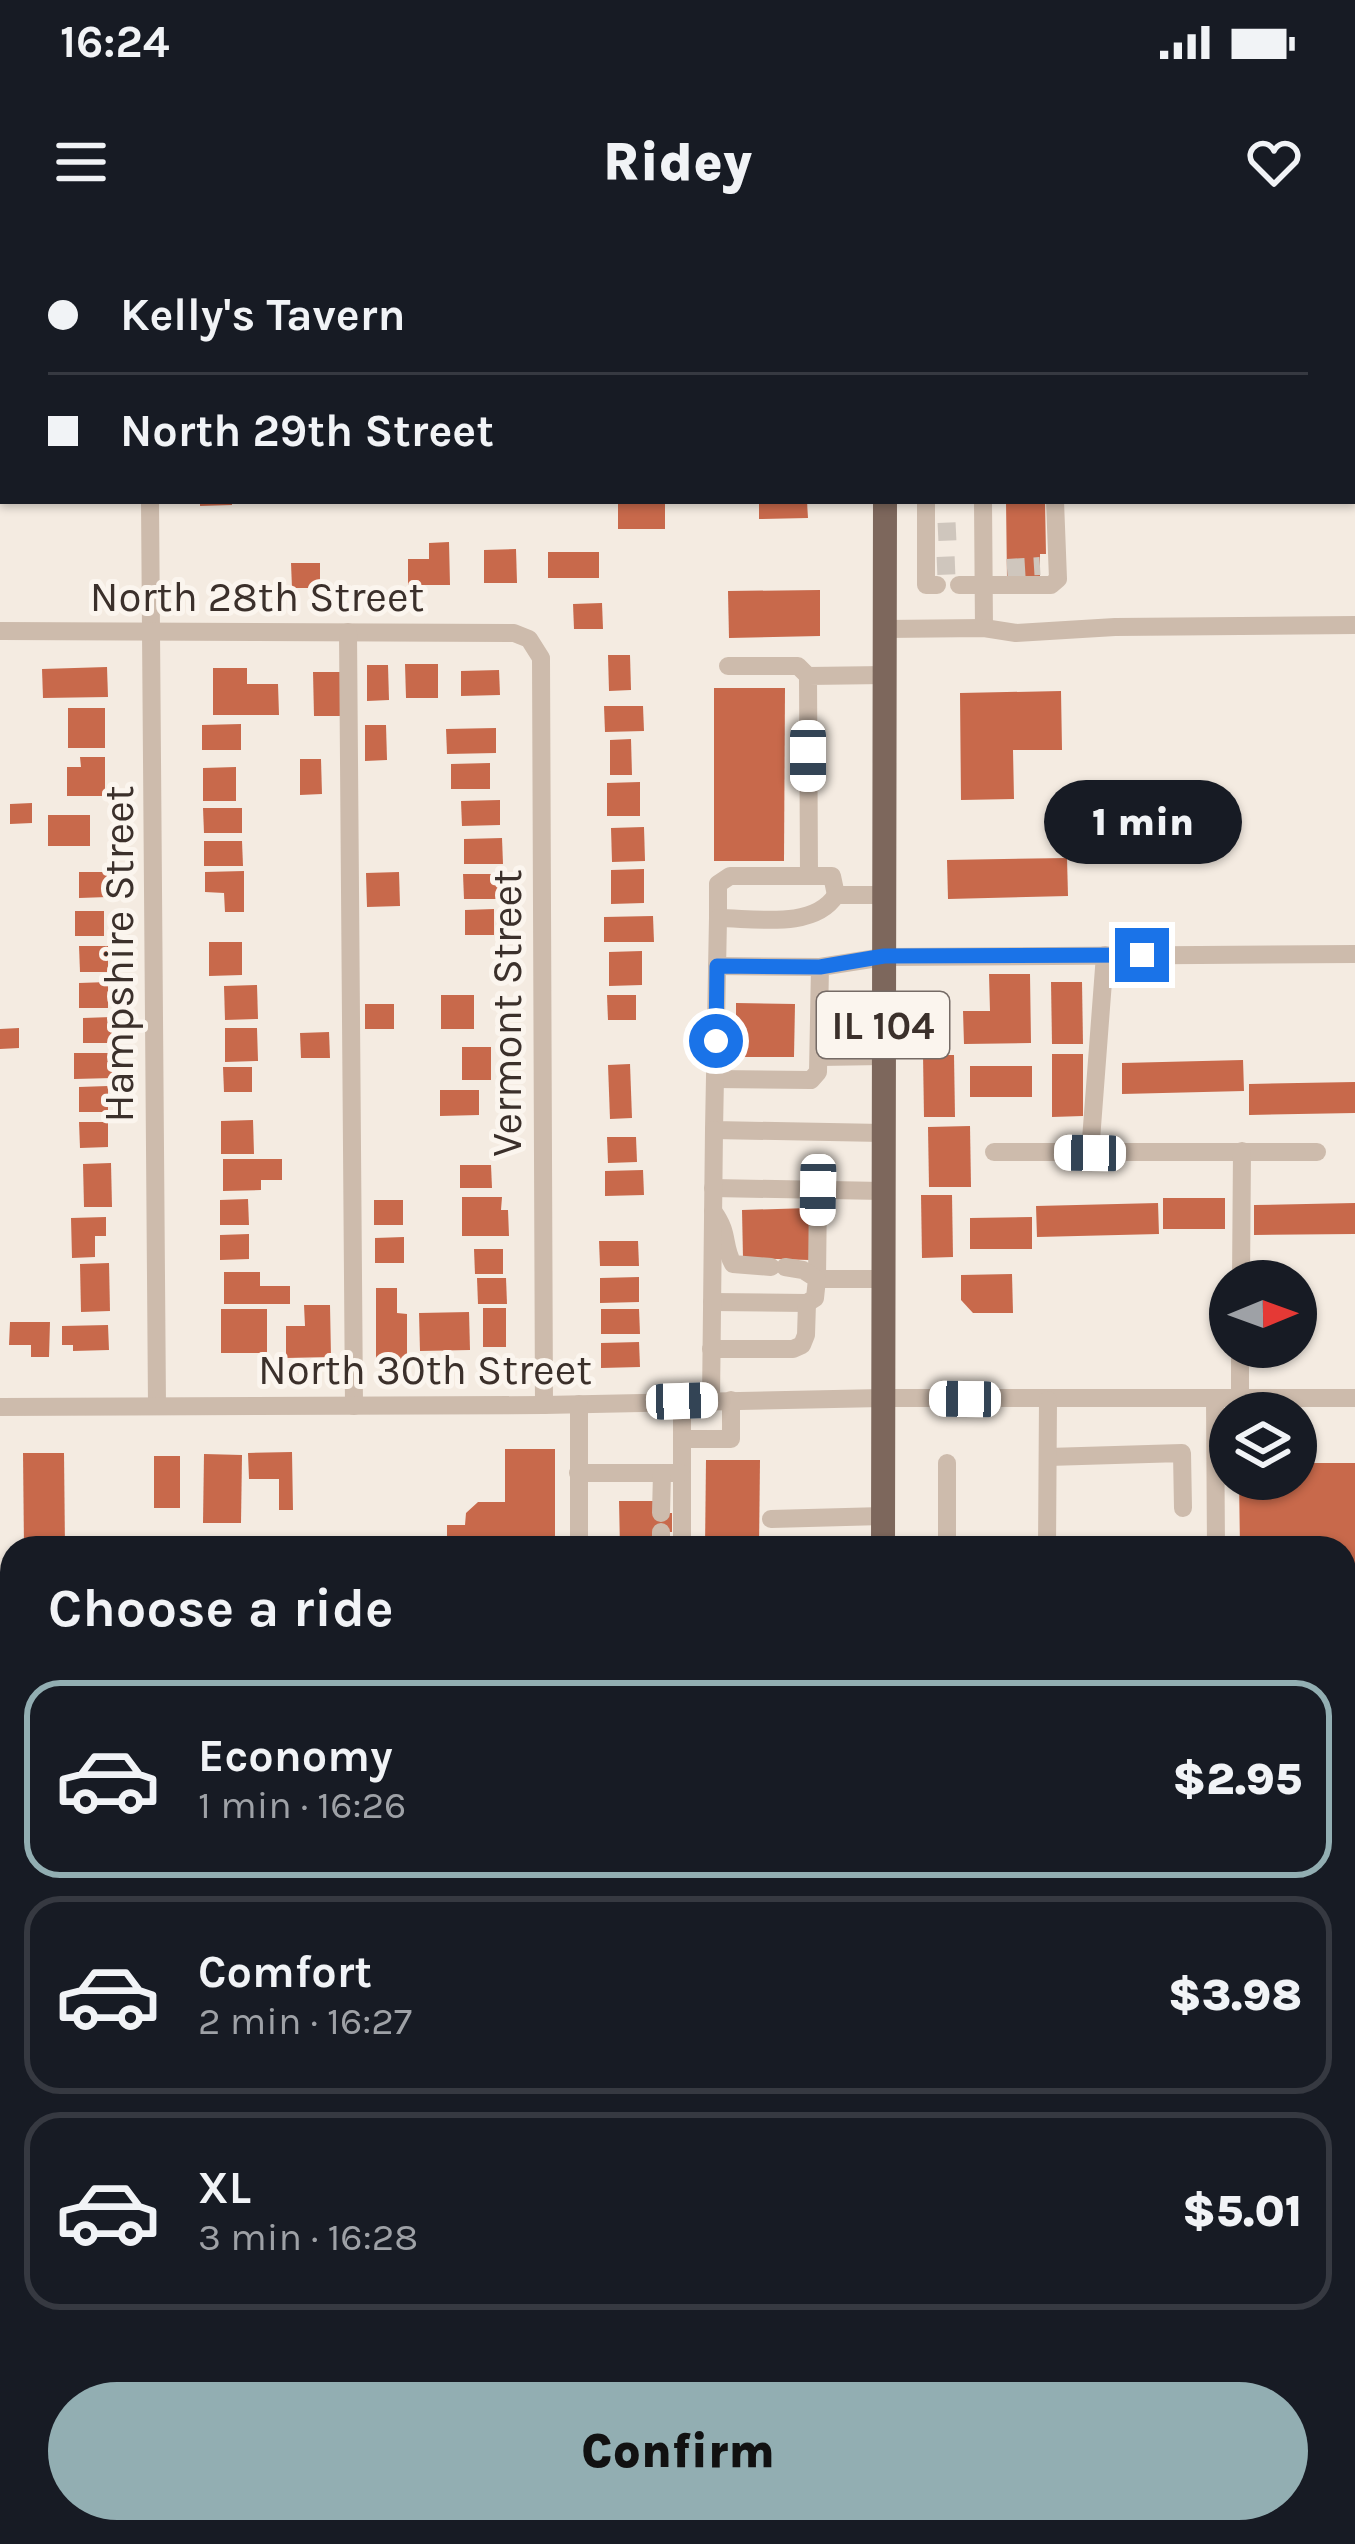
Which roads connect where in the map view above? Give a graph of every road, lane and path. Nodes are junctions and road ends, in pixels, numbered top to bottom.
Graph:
1 (150, 504) edge
2 (926, 504) edge
3 (982, 504) edge
4 (1055, 504) edge
5 (885, 513) edge
6 (930, 529) junction
7 (959, 532) tunnel mouth
8 (983, 532) junction
9 (1007, 568) tunnel mouth
10 (933, 572) dead end
11 (984, 572) junction
12 (960, 575) tunnel mouth
13 (1355, 625) edge
14 (984, 628) junction
15 (885, 629) junction
16 (0, 631) edge
17 (151, 632) junction
18 (348, 632) junction
19 (514, 633) joint
20 (728, 665) dead end
21 (885, 675) junction
22 (808, 676) junction
23 (809, 875) junction
24 (836, 895) junction
25 (884, 895) junction
26 (718, 918) junction
27 (1355, 954) edge
28 (1105, 955) junction
29 (884, 956) junction
30 (717, 966) junction
31 (820, 967) junction
32 (884, 1056) junction
33 (819, 1057) junction
34 (715, 1078) junction
35 (714, 1130) junction
36 (883, 1132) junction
37 (1242, 1151) junction
38 (994, 1152) dead end
39 (1316, 1152) dead end
40 (1090, 1153) junction
41 (713, 1188) junction
42 (818, 1190) junction
43 (883, 1191) junction
44 (713, 1211) junction
45 (1241, 1260) edge
46 (817, 1280) junction
47 (883, 1280) junction
48 (712, 1302) junction
49 (807, 1303) junction
50 (711, 1349) junction
51 (882, 1398) junction
52 (1317, 1398) edge
53 (1355, 1398) edge
54 (721, 1400) junction
55 (1048, 1400) junction
56 (1209, 1400) edge
57 (682, 1401) junction
58 (580, 1404) junction
59 (157, 1406) junction
60 (354, 1406) junction
61 (544, 1406) junction
62 (0, 1407) edge
63 (682, 1439) junction
64 (1048, 1457) junction
65 (947, 1463) dead end
66 (578, 1473) junction
67 (671, 1473) junction
68 (1216, 1500) edge
69 (1183, 1508) dead end
70 (883, 1516) junction
71 (771, 1519) dead end
72 (661, 1531) edge
73 (579, 1536) edge
74 (680, 1536) edge
75 (884, 1536) edge
76 (947, 1536) edge
77 (1047, 1536) edge
78 (1216, 1536) edge

1 - 17 street, Hampshire Street
2 - 6 street
3 - 8 street
4 - 11 street
5 - 6 street
5 - 15 main road, IL 104
6 - 10 street
7 - 8 street
8 - 11 street
9 - 11 street
11 - 12 street
11 - 14 street
13 - 14 street
14 - 15 street
15 - 21 main road, IL 104
16 - 17 street, North 28th Street
17 - 18 street, North 28th Street
17 - 59 street, Hampshire Street
18 - 19 street, North 28th Street
18 - 60 street
19 - 61 street, Vermont Street
20 - 22 street
21 - 22 street
21 - 25 main road, IL 104
22 - 23 street
23 - 24 street
23 - 26 street
24 - 25 street
24 - 26 street
25 - 29 main road, IL 104
26 - 30 street
27 - 28 street
28 - 29 street
28 - 40 street
29 - 31 street
29 - 32 main road, IL 104
30 - 31 street
30 - 34 street
31 - 33 street
32 - 33 street
32 - 36 main road, IL 104
33 - 34 street
34 - 35 street
35 - 36 street
35 - 41 street
36 - 43 main road, IL 104
37 - 39 street
37 - 40 street
37 - 45 street
38 - 40 street
41 - 42 street
41 - 44 street
42 - 43 street
42 - 46 street
43 - 47 main road, IL 104
44 - 46 street
44 - 48 street
46 - 47 street
46 - 49 street
47 - 51 main road, IL 104
48 - 49 street
48 - 50 street
49 - 50 street
50 - 54 street
51 - 54 street, North 30th Street
51 - 55 street, North 30th Street
51 - 70 main road, IL 104
52 - 53 street, North 30th Street
54 - 57 street, North 30th Street
54 - 63 street
55 - 56 street, North 30th Street
55 - 64 street
57 - 58 street, North 30th Street
57 - 63 street
58 - 61 street, North 30th Street
58 - 66 street
59 - 60 street, North 30th Street
59 - 62 street, North 30th Street
60 - 61 street, North 30th Street
63 - 67 street
64 - 69 street
64 - 77 street
65 - 76 street
66 - 67 street
66 - 73 street
67 - 72 street
67 - 74 street
68 - 78 street
70 - 71 street
70 - 75 main road, IL 104

